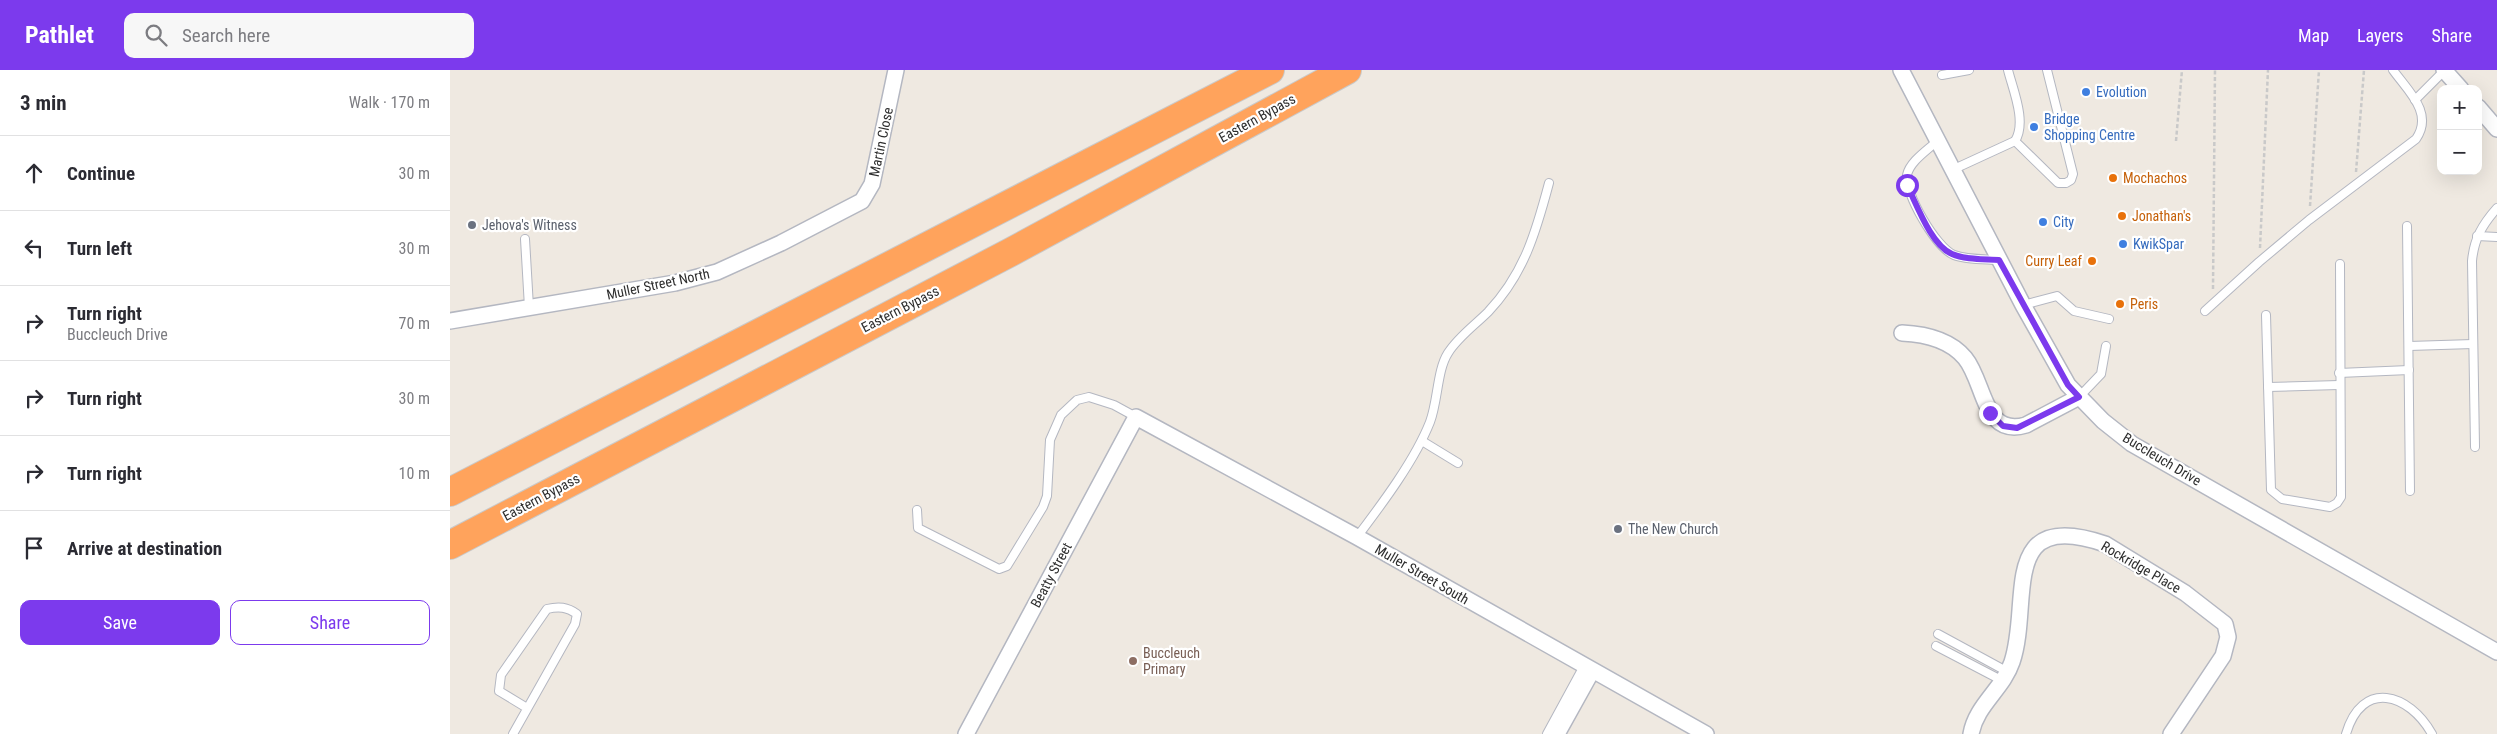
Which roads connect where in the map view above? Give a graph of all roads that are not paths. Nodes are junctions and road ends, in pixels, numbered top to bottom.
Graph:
1 (1270, 70) edge
2 (1347, 70) edge
3 (1901, 70) edge
4 (1969, 70) edge
5 (2008, 70) edge
6 (2047, 70) edge
7 (2393, 70) edge
8 (2444, 70) edge
9 (895, 71) edge
10 (1942, 76) dead end
11 (2457, 85) edge
12 (2415, 100) junction
13 (2015, 140) junction
14 (1938, 142) junction
15 (1952, 170) junction
16 (1549, 183) dead end
17 (853, 206) joint
18 (2497, 208) edge
19 (2407, 226) dead end
20 (2477, 236) junction
21 (2497, 237) edge
22 (524, 239) dead end
23 (1999, 260) junction
24 (2340, 264) dead end
25 (2022, 305) junction
26 (529, 308) junction
27 (2205, 311) dead end
28 (2266, 315) dead end
29 (2109, 319) dead end
30 (450, 321) edge
31 (1902, 333) dead end
32 (2473, 344) junction
33 (2106, 346) dead end
34 (2409, 346) junction
35 (2409, 370) junction
36 (2339, 373) junction
37 (2339, 385) junction
38 (2268, 387) junction
39 (2079, 397) junction
40 (1136, 417) junction
41 (1422, 441) junction
42 (2474, 447) dead end
43 (1458, 463) dead end
44 (2410, 490) dead end
45 (450, 492) edge
46 (917, 510) dead end
47 (1357, 537) junction
48 (450, 545) edge
49 (1938, 634) dead end
50 (1936, 646) dead end
51 (2497, 652) edge
52 (1588, 669) junction
53 (2006, 676) junction
54 (527, 708) junction
55 (513, 734) edge
56 (966, 734) edge
57 (1547, 734) edge
58 (1557, 734) edge
59 (1706, 734) edge
60 (1971, 734) edge
61 (2171, 734) edge
62 (2346, 734) edge
63 (2432, 734) edge

1 - 45 highway
2 - 48 highway, Eastern Bypass
3 - 14 street, Buccleuch Drive
4 - 10 lane
5 - 13 lane
6 - 13 lane
7 - 12 lane
8 - 11 street
8 - 12 lane
9 - 17 street, Martin Close
12 - 27 lane
13 - 15 lane
14 - 15 street, Buccleuch Drive
14 - 23 lane
15 - 23 street, Buccleuch Drive
16 - 41 lane
17 - 26 street, Muller Street North
18 - 20 lane
19 - 34 lane
20 - 21 lane
20 - 32 lane
22 - 26 lane
23 - 25 street, Buccleuch Drive
24 - 36 lane
25 - 29 lane
25 - 39 street, Buccleuch Drive
26 - 30 street, Muller Street North
28 - 38 lane
31 - 39 street
32 - 34 lane
32 - 42 lane
33 - 39 lane
34 - 35 lane
35 - 36 lane
35 - 44 lane
36 - 37 lane
37 - 38 lane
37 - 38 lane
39 - 51 street, Buccleuch Drive
40 - 46 lane
40 - 47 street, Muller Street South
40 - 56 street, Beatty Street
41 - 43 lane
41 - 47 lane
47 - 52 street, Muller Street South
49 - 53 lane
50 - 53 lane
52 - 57 lane
52 - 58 street
52 - 59 street, Muller Street South
53 - 60 street, Rockridge Place
53 - 61 street, Rockridge Place
54 - 54 lane
54 - 55 lane
62 - 63 lane

